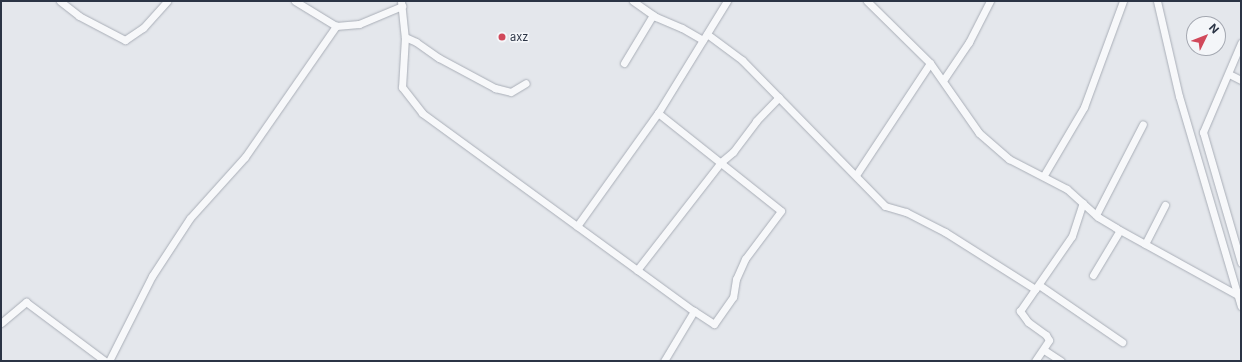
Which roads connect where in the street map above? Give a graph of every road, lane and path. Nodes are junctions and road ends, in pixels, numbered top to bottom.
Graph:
1 (60, 1) edge
2 (167, 1) edge
3 (295, 1) edge
4 (633, 1) edge
5 (727, 1) edge
6 (867, 1) edge
7 (990, 1) edge
8 (1123, 1) edge
9 (1157, 1) edge
10 (402, 4) edge
11 (653, 15) junction
12 (336, 26) junction
13 (405, 37) junction
14 (705, 37) junction
15 (1241, 43) edge
16 (624, 63) dead end
17 (930, 63) junction
18 (1229, 74) junction
19 (944, 79) junction
20 (1241, 80) edge
21 (526, 83) dead end
22 (779, 97) junction
23 (658, 113) junction
24 (1143, 124) dead end
25 (721, 162) junction
26 (856, 175) junction
27 (1044, 175) junction
28 (1083, 204) junction
29 (1165, 205) dead end
30 (1096, 215) junction
31 (577, 226) junction
32 (1120, 230) junction
33 (1145, 244) junction
34 (1241, 263) edge
35 (637, 270) junction
36 (1093, 275) dead end
37 (1037, 287) junction
38 (1239, 296) edge
39 (1241, 306) edge
40 (694, 311) junction
41 (1, 323) edge
42 (1122, 342) dead end
43 (1044, 350) junction
44 (104, 361) edge
45 (109, 361) edge
46 (664, 361) edge
47 (1035, 361) edge
48 (1061, 361) edge

1 - 2 street
3 - 12 street
4 - 11 street
5 - 14 street
6 - 17 street
7 - 19 street
8 - 27 street
9 - 38 street
10 - 12 street
10 - 13 street
11 - 14 street
11 - 16 street
12 - 45 street
13 - 21 street
13 - 31 street
14 - 22 street
14 - 23 street
15 - 18 street
17 - 19 street
17 - 26 street
18 - 20 street
18 - 34 street
19 - 27 street
22 - 25 street
22 - 26 street
23 - 25 street
23 - 31 street
24 - 30 street
25 - 35 street
25 - 40 street
26 - 37 street
27 - 28 street
28 - 30 street
28 - 37 street
29 - 33 street
30 - 32 street
31 - 35 street
32 - 33 street
32 - 36 street
33 - 38 street
35 - 40 street
37 - 42 street
37 - 43 street
38 - 39 street
40 - 46 street
41 - 44 street
43 - 47 street
43 - 48 street

